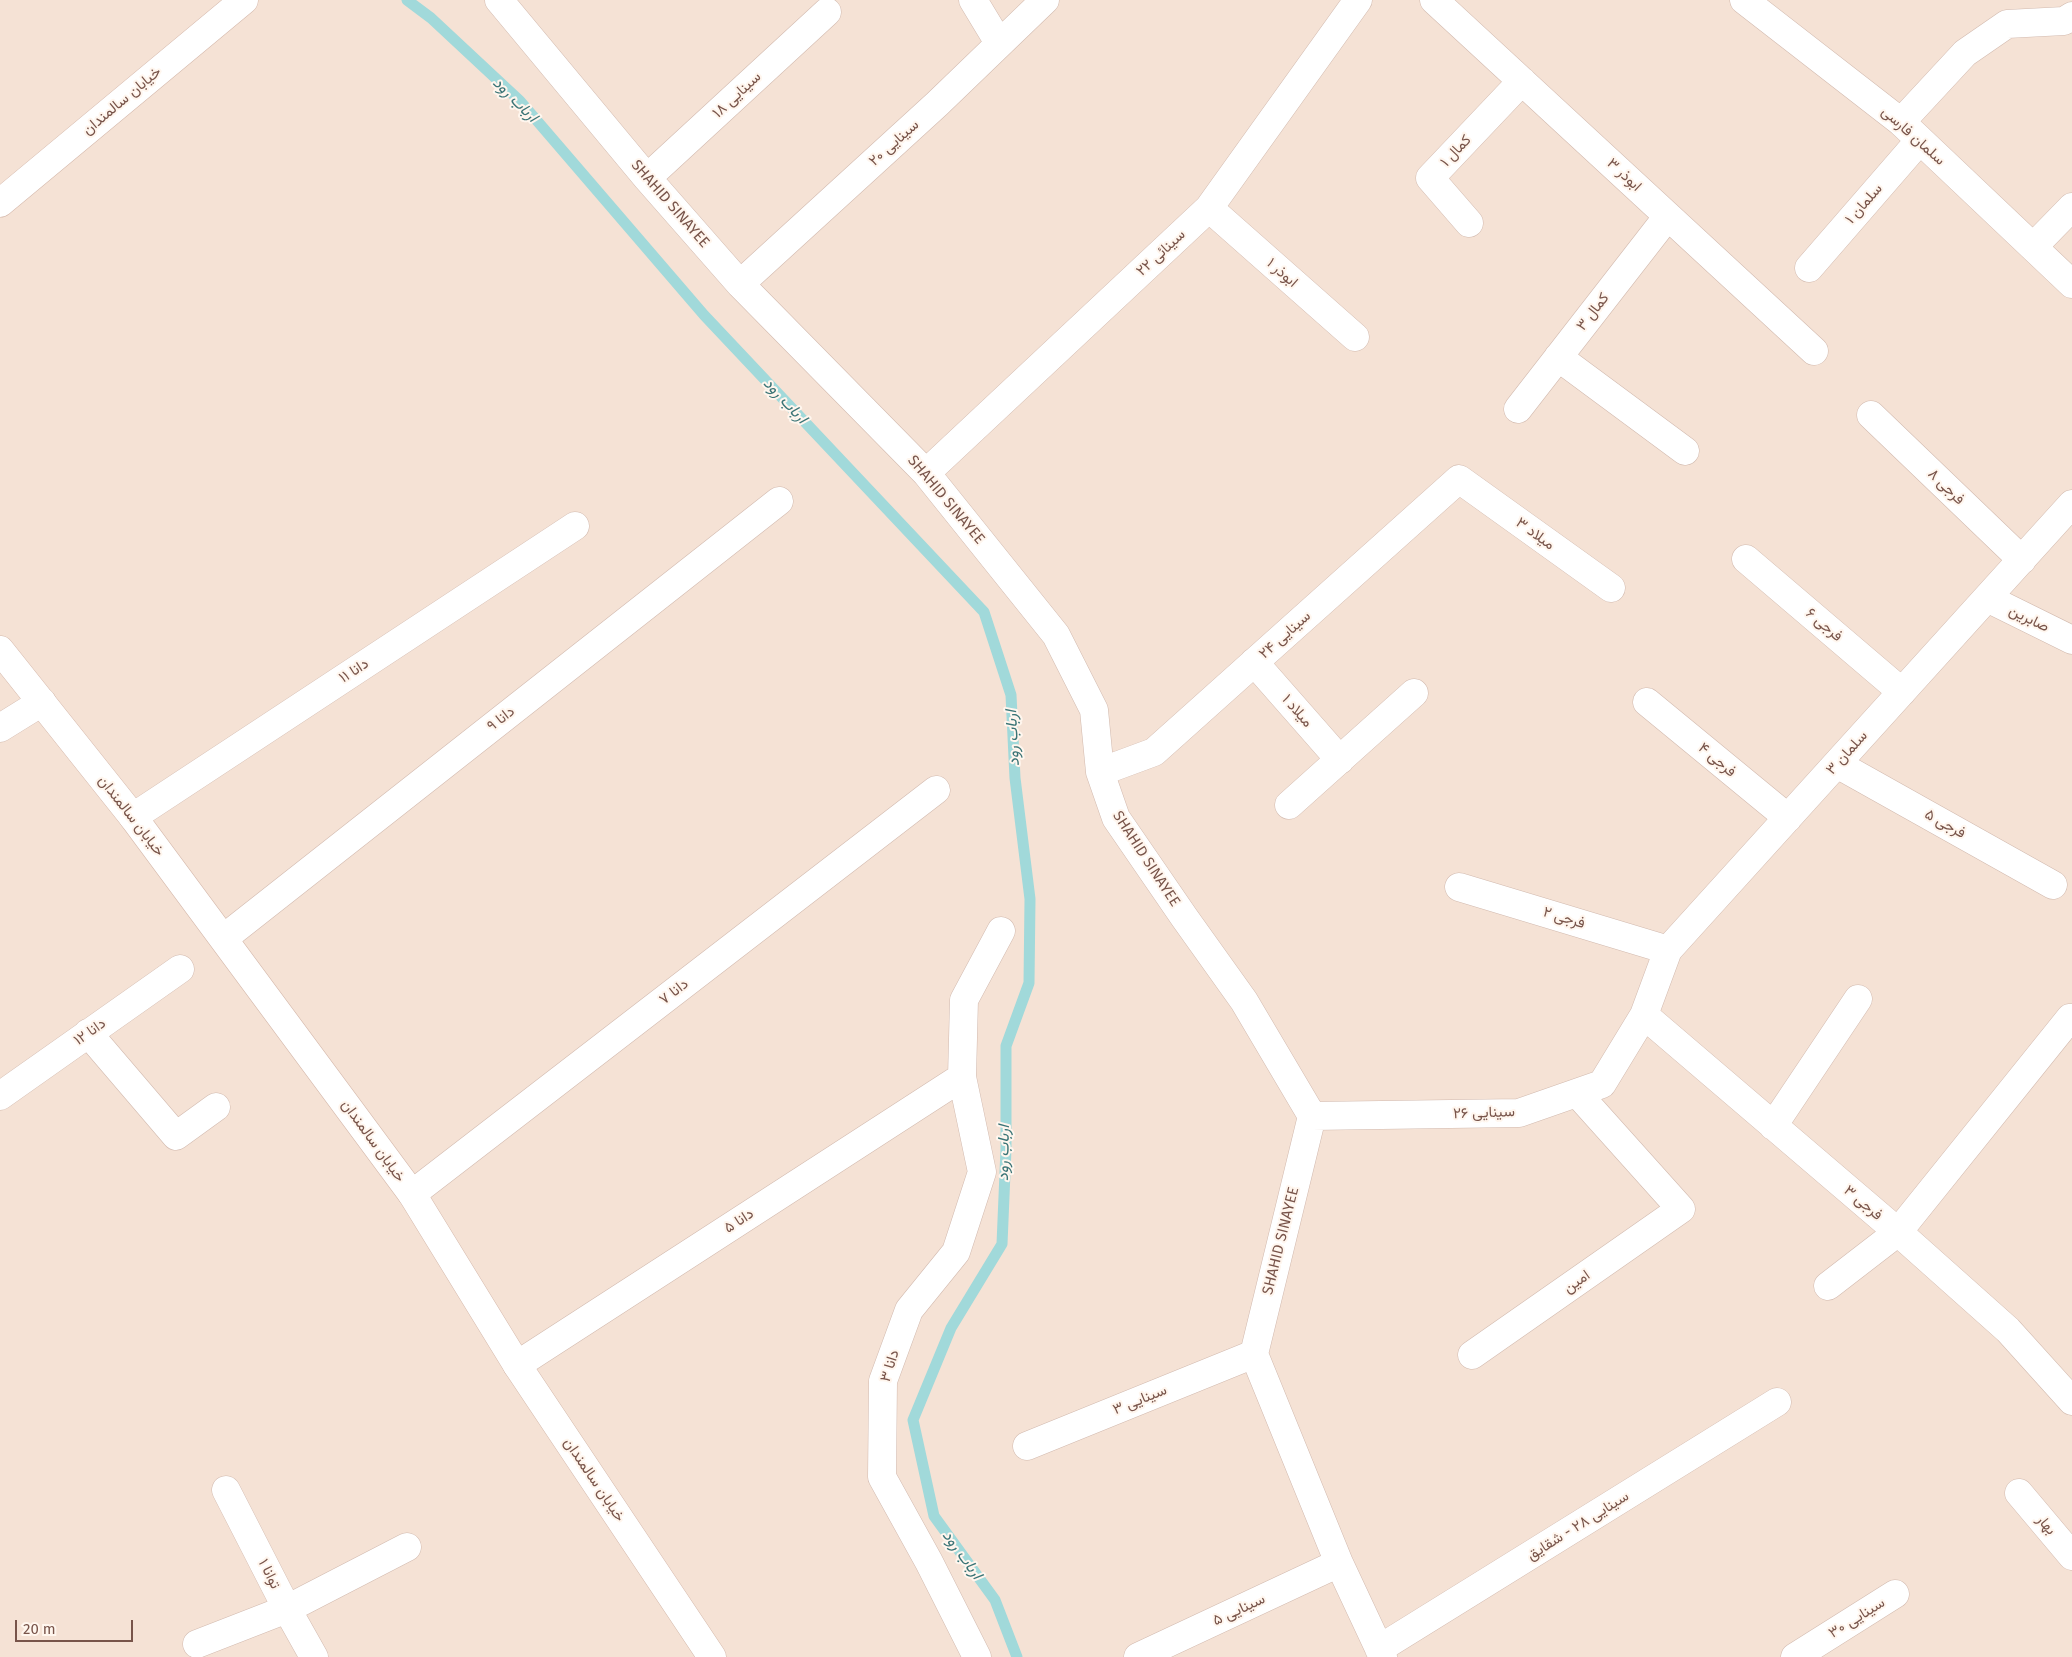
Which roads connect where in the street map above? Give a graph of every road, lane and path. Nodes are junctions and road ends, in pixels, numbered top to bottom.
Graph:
1 (244, 0) edge
2 (499, 0) edge
3 (973, 0) edge
4 (1045, 0) edge
5 (1358, 0) edge
6 (1434, 0) edge
7 (1744, 0) edge
8 (827, 12) dead end
9 (2072, 16) edge
10 (1000, 43) junction
11 (1522, 81) junction
12 (1910, 131) junction
13 (647, 178) junction
14 (0, 203) edge
15 (2072, 207) edge
16 (1209, 208) junction
17 (1668, 216) junction
18 (1470, 223) dead end
19 (2033, 247) junction
20 (1809, 268) dead end
21 (740, 284) junction
22 (2072, 284) edge
23 (1355, 337) dead end
24 (1814, 350) dead end
25 (1558, 357) junction
26 (1518, 409) dead end
27 (1871, 415) dead end
28 (1685, 451) dead end
29 (926, 473) junction
30 (1459, 479) joint
31 (779, 501) dead end
32 (2072, 504) edge
33 (575, 526) dead end
34 (1746, 559) dead end
35 (2022, 560) junction
36 (1611, 588) dead end
37 (1986, 598) junction
38 (2072, 640) edge
39 (0, 650) edge
40 (1254, 662) junction
41 (1902, 692) junction
42 (1414, 693) dead end
43 (42, 702) junction
44 (1647, 702) dead end
45 (0, 728) edge
46 (1340, 760) junction
47 (1836, 764) junction
48 (1100, 772) junction
49 (936, 790) dead end
50 (1289, 805) dead end
51 (132, 817) junction
52 (1788, 818) junction
53 (2053, 885) dead end
54 (1459, 887) dead end
55 (1001, 931) dead end
56 (224, 938) junction
57 (1668, 950) junction
58 (180, 969) dead end
59 (1858, 1000) dead end
60 (1644, 1016) junction
61 (2070, 1018) dead end
62 (88, 1033) junction
63 (962, 1077) junction
64 (1577, 1093) junction
65 (0, 1096) edge
66 (216, 1107) dead end
67 (1312, 1116) junction
68 (1773, 1126) junction
69 (412, 1194) junction
70 (1898, 1232) junction
71 (1828, 1286) dead end
72 (1254, 1354) junction
73 (1472, 1355) dead end
74 (517, 1365) junction
75 (2072, 1400) edge
76 (1777, 1402) dead end
77 (1027, 1446) dead end
78 (226, 1490) dead end
79 (2019, 1493) dead end
80 (407, 1547) dead end
81 (2072, 1556) edge
82 (1339, 1563) junction
83 (1895, 1594) dead end
84 (287, 1609) junction
85 (197, 1644) dead end
86 (1381, 1653) edge
87 (314, 1657) edge
88 (712, 1657) edge
89 (977, 1657) edge
90 (1138, 1657) edge
91 (1795, 1657) edge

1 - 14 street, خیابان سالمندان
2 - 13 street, SHAHID SINAYEE
3 - 10 street
4 - 10 street, سینایی ۲۰
5 - 16 street, سینائی ۲۲
6 - 11 street, ابوذر ۳
7 - 12 street, سلمان فارسی
8 - 13 street, سینایی ۱۸
9 - 12 street, سلمان ۱
10 - 21 street, سینایی ۲۰
11 - 17 street, ابوذر ۳
11 - 18 street, کمال ۱
12 - 19 street, سلمان فارسی
12 - 20 street, سلمان ۱
13 - 21 street, SHAHID SINAYEE
15 - 19 street
16 - 23 street, ابوذر ۱
16 - 29 street, سینائی ۲۲
17 - 24 street, ابوذر ۳
17 - 25 street, کمال ۳
19 - 22 street, سلمان فارسی
21 - 29 street, SHAHID SINAYEE
25 - 26 street, کمال ۳
25 - 28 street
27 - 35 street, فرجی ۸
29 - 48 street, SHAHID SINAYEE
30 - 36 street, میلاد ۳
30 - 40 street, سینایی ۲۴
31 - 56 street, دانا ۹
32 - 35 street, سلمان ۳
33 - 51 street, دانا ۱۱
34 - 41 street, فرجی ۶
35 - 37 street, سلمان ۳
37 - 38 street, صابرین
37 - 41 street, سلمان ۳
39 - 43 street, خیابان سالمندان
40 - 46 street, میلاد ۱
40 - 48 street, سینایی ۲۴
41 - 47 street, سلمان ۳
42 - 46 street
43 - 45 street
43 - 51 street, خیابان سالمندان
44 - 52 street, فرجی ۴
46 - 50 street
47 - 52 street, سلمان ۳
47 - 53 street, فرجی ۵
48 - 67 street, SHAHID SINAYEE
49 - 69 street, دانا ۷
51 - 56 street, خیابان سالمندان
52 - 57 street, سلمان ۳
54 - 57 street, فرجی ۲
55 - 63 street, دانا ۳
56 - 69 street, خیابان سالمندان
57 - 60 street, سلمان ۳
58 - 62 street, دانا ۱۲
59 - 68 street
60 - 64 street, سینایی ۲۶
60 - 68 street, فرجی ۳
61 - 70 street
62 - 65 street, دانا ۱۲
62 - 66 street
63 - 74 street, دانا ۵
63 - 89 street, دانا ۳
64 - 67 street, سینایی ۲۶
64 - 73 street, امین
67 - 72 street, SHAHID SINAYEE
68 - 70 street, فرجی ۳
69 - 74 street, خیابان سالمندان
70 - 71 street
70 - 75 street, فرجی ۳
72 - 77 street, سینایی ۳
72 - 82 street
74 - 88 street, خیابان سالمندان
76 - 86 street, سینایی ۲۸ - شقایق
78 - 84 street, توانا ۱
79 - 81 street, بهار
80 - 84 street
82 - 86 street
82 - 90 street, سینایی ۵
83 - 91 street, سینایی ۳۰
84 - 85 street
84 - 87 street, توانا ۱

